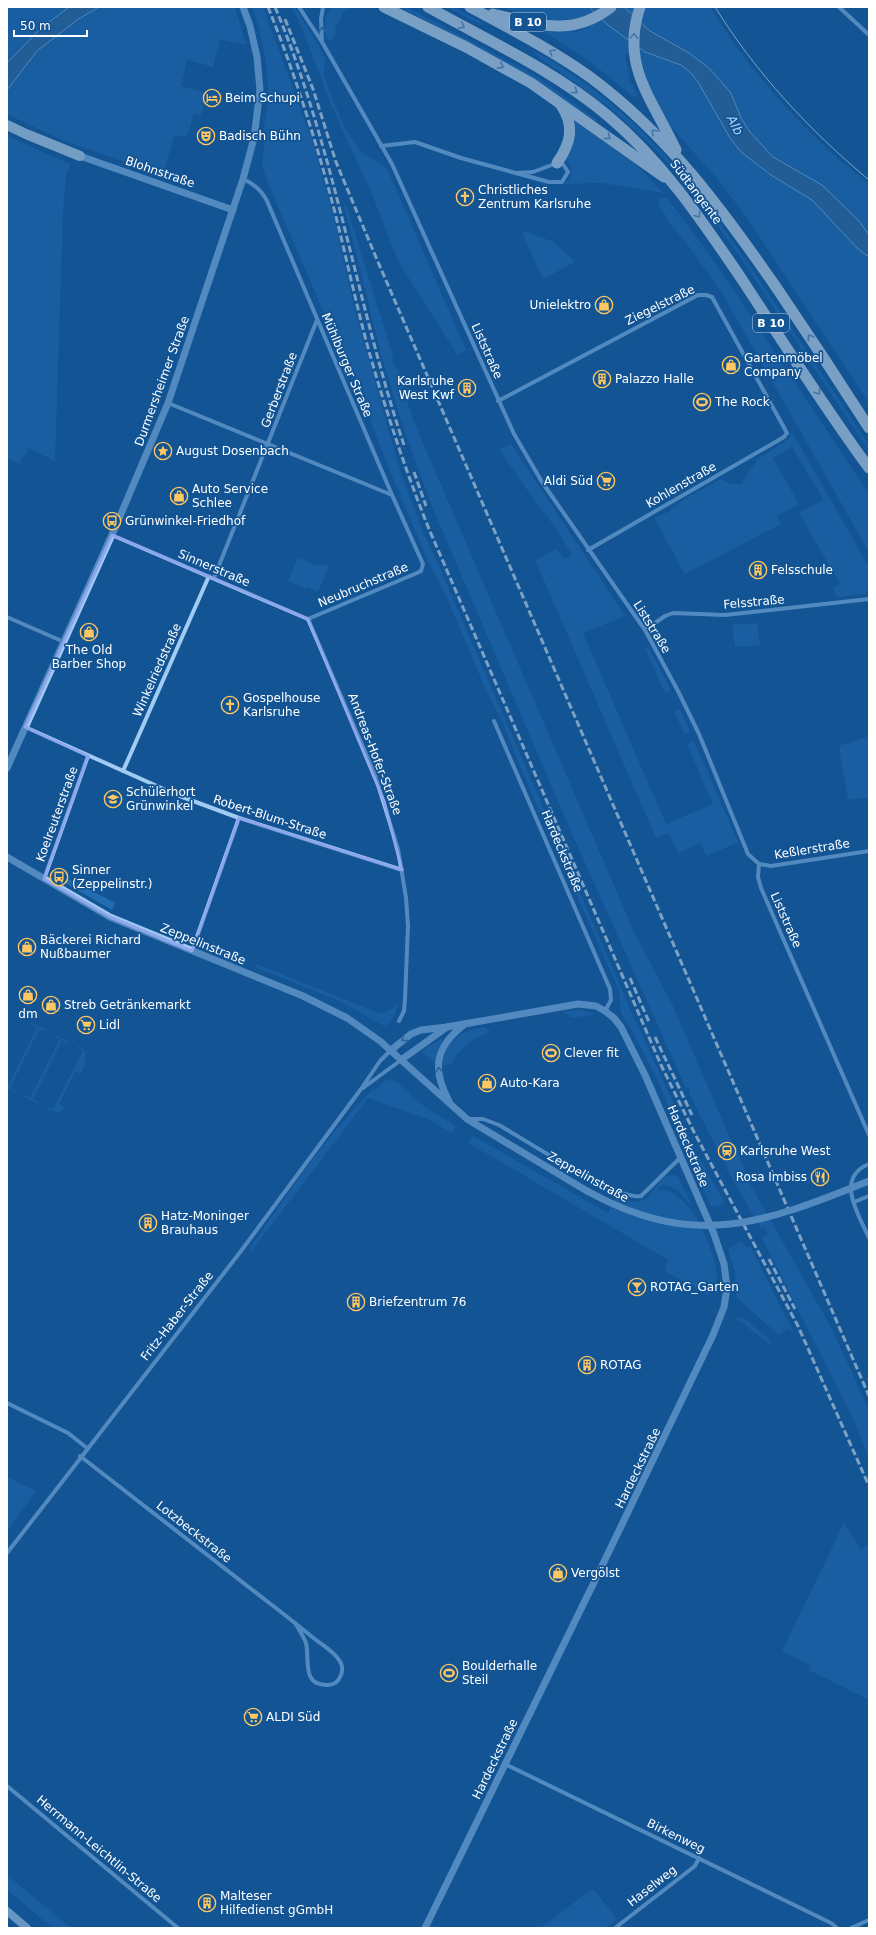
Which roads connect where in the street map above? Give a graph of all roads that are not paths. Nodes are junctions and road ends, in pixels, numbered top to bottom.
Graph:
1 (243, 7) edge
2 (299, 7) edge
3 (323, 7) edge
4 (384, 7) edge
5 (428, 7) edge
6 (611, 7) edge
7 (640, 7) edge
8 (839, 7) edge
9 (473, 9) edge
10 (869, 35) edge
11 (322, 42) junction
12 (554, 98) junction
13 (7, 125) edge
14 (381, 146) junction
15 (80, 156) joint
16 (681, 160) junction
17 (557, 163) junction
18 (516, 173) junction
19 (242, 179) junction
20 (674, 184) junction
21 (233, 210) junction
22 (317, 320) junction
23 (498, 401) junction
24 (168, 402) junction
25 (869, 428) edge
26 (784, 437) joint
27 (269, 444) junction
28 (868, 469) edge
29 (392, 495) junction
30 (112, 535) junction
31 (588, 550) junction
32 (423, 567) joint
33 (209, 576) junction
34 (214, 578) junction
35 (869, 599) edge
36 (7, 617) edge
37 (308, 619) junction
38 (645, 630) junction
39 (64, 642) junction
40 (494, 721) dead end
41 (26, 727) junction
42 (88, 756) junction
43 (7, 768) edge
44 (123, 771) junction
45 (239, 818) junction
46 (869, 851) edge
47 (7, 857) edge
48 (759, 864) junction
49 (402, 870) junction
50 (44, 879) junction
51 (192, 951) junction
52 (605, 1011) junction
53 (399, 1021) dead end
54 (467, 1023) junction
55 (447, 1027) junction
56 (390, 1050) junction
57 (401, 1060) junction
58 (361, 1089) junction
59 (452, 1107) junction
60 (467, 1119) junction
61 (869, 1135) edge
62 (681, 1157) junction
63 (869, 1164) edge
64 (869, 1182) edge
65 (869, 1196) edge
66 (854, 1202) junction
67 (869, 1238) edge
68 (7, 1403) edge
69 (87, 1448) junction
70 (80, 1456) junction
71 (7, 1553) edge
72 (296, 1624) junction
73 (505, 1764) junction
74 (7, 1786) edge
75 (699, 1858) junction
76 (7, 1911) edge
77 (869, 1920) edge
78 (27, 1928) edge
79 (178, 1928) edge
80 (425, 1928) edge
81 (614, 1928) edge
82 (837, 1928) edge
83 (851, 1928) edge

1 - 19 street, Durmersheimer Straße
2 - 11 street, Liststraße
11 -> 3 street, Liststraße
4 -> 12 highway
5 -> 20 highway, Südtangente / B 10
6 - 9 highway, B 10
16 -> 7 highway
8 - 10 street
16 -> 9 highway, Südtangente / B 10
11 - 14 street, Liststraße
12 - 17 highway
12 -> 20 highway
13 - 15 main road
14 - 18 street
14 - 23 street, Liststraße
15 - 21 street, Blohnstraße
25 -> 16 highway, Südtangente / B 10
17 - 18 street
17 - 18 street
19 - 21 street, Durmersheimer Straße
19 - 22 street, Mühlburger Straße
20 -> 28 highway, Südtangente / B 10
21 - 24 street, Durmersheimer Straße
22 - 27 street, Gerberstraße
22 - 29 street, Mühlburger Straße
23 - 26 street, Ziegelstraße
23 - 31 street, Liststraße
24 - 27 street
24 - 30 street, Durmersheimer Straße
26 - 31 street, Kohlenstraße
27 - 29 street
27 - 34 street, Gerberstraße
29 - 32 street, Mühlburger Straße
30 - 33 street, Sinnerstraße
30 - 39 street, Durmersheimer Straße
31 - 38 street, Liststraße
32 - 37 street, Neubruchstraße
33 - 34 street, Sinnerstraße
33 - 44 street, Winkelriedstraße
34 - 37 street, Sinnerstraße
35 - 38 street, Felsstraße
36 - 39 street
37 - 49 street, Andreas-Hofer-Straße
38 - 48 street, Liststraße
39 - 41 street, Durmersheimer Straße
40 - 52 street, Hardeckstraße
41 - 42 street, Robert-Blum-Straße
41 - 43 street, Durmersheimer Straße
42 - 44 street, Robert-Blum-Straße
42 - 50 street, Koelreuterstraße
44 - 45 street, Robert-Blum-Straße
45 - 49 street, Robert-Blum-Straße
45 - 51 street
46 - 48 street, Keßlerstraße
47 - 50 street, Zeppelinstraße
48 - 61 street, Liststraße
49 - 53 street, Andreas-Hofer-Straße
50 - 51 street, Zeppelinstraße
51 - 56 street, Zeppelinstraße
52 - 54 street, Hardeckstraße
52 - 62 street, Hardeckstraße
54 - 55 street, Hardeckstraße
59 -> 54 street
55 -> 56 street, Hardeckstraße
55 - 57 street, Hardeckstraße
56 - 57 street, Zeppelinstraße
56 - 58 street, Fritz-Haber-Straße
57 - 58 street, Fritz-Haber-Straße
57 - 59 street, Zeppelinstraße
58 - 69 street, Fritz-Haber-Straße
59 - 60 street, Zeppelinstraße
60 - 62 street, Zeppelinstraße
60 - 64 street, Zeppelinstraße, bridge
62 - 73 street, Hardeckstraße
63 - 66 street
65 - 66 street
66 - 67 street
68 - 69 street
69 - 70 street, Fritz-Haber-Straße
70 - 71 street, Fritz-Haber-Straße
70 - 72 street, Lotzbeckstraße
72 - 72 street, Lotzbeckstraße
73 - 75 street, Birkenweg
73 - 80 street, Hardeckstraße
74 - 79 street, Herrmann-Leichtlin-Straße
75 - 81 street, Haselweg
75 - 82 street, Birkenweg
76 - 78 main road
77 - 83 street

